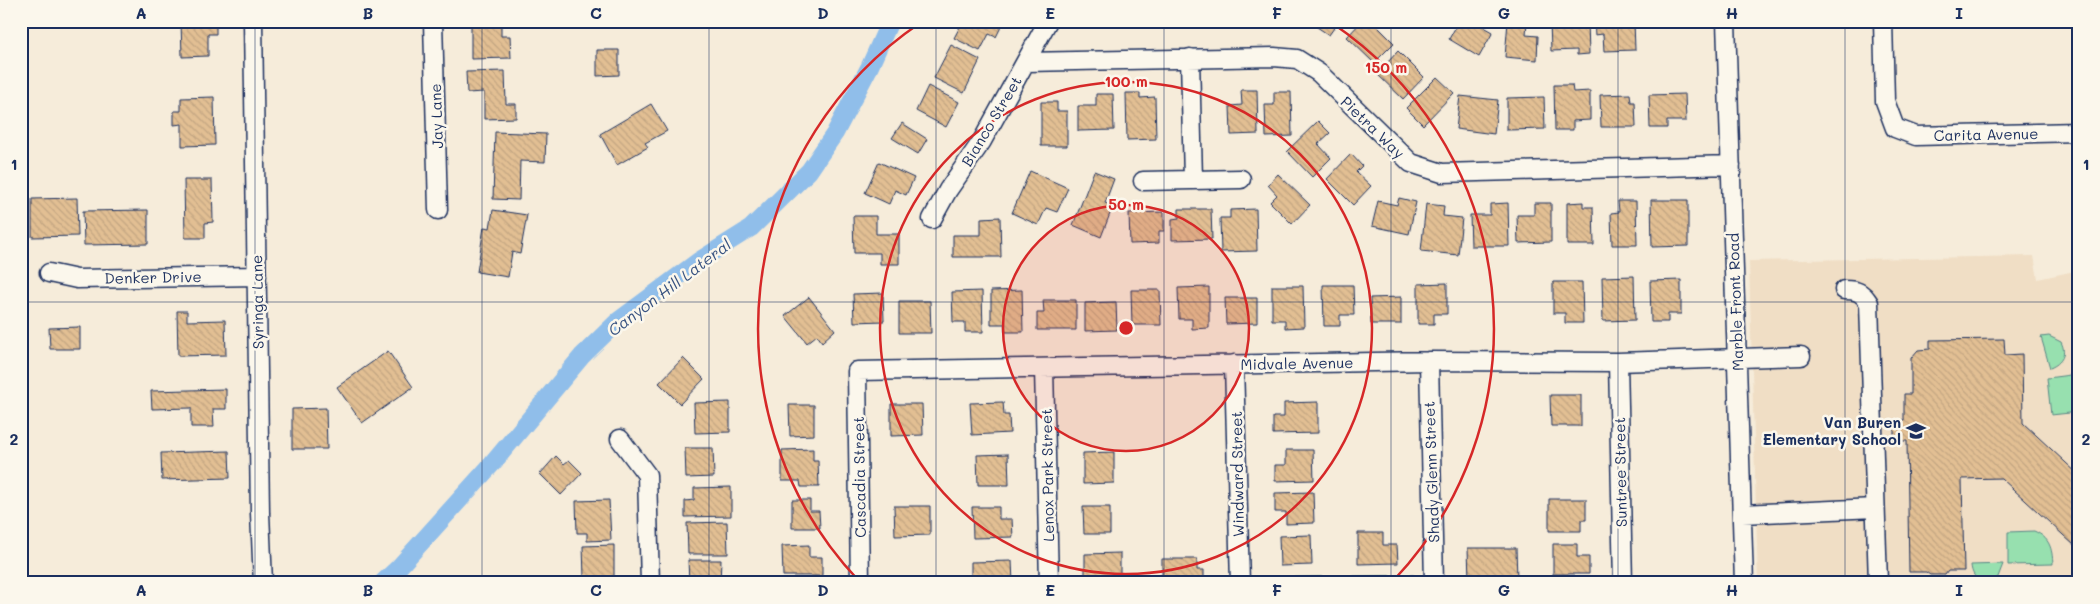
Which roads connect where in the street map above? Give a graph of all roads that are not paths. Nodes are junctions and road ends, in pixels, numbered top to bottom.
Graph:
1 (253, 21) edge
2 (433, 21) edge
3 (1048, 21) edge
4 (1726, 21) edge
5 (1883, 21) edge
6 (1190, 58) junction
7 (1026, 62) junction
8 (2079, 132) edge
9 (1731, 165) junction
10 (1241, 179) dead end
11 (1193, 180) junction
12 (1143, 182) dead end
13 (438, 210) dead end
14 (932, 219) dead end
15 (49, 273) dead end
16 (257, 276) junction
17 (1844, 290) dead end
18 (1801, 356) dead end
19 (1737, 358) junction
20 (1428, 361) junction
21 (1618, 362) junction
22 (1234, 364) junction
23 (1044, 368) junction
24 (857, 371) joint
25 (620, 439) dead end
26 (1875, 508) junction
27 (1742, 514) junction
28 (263, 583) edge
29 (650, 583) edge
30 (860, 583) edge
31 (1049, 583) edge
32 (1240, 583) edge
33 (1434, 583) edge
34 (1623, 583) edge
35 (1744, 583) edge
36 (1878, 583) edge

1 - 16 street, Syringa Lane
2 - 13 street, Jay Lane
3 - 7 street, Bianco Street
4 - 9 street, Marble Front Road
5 - 8 street, Carita Avenue
6 - 7 street, Pietra Way
6 - 9 street, Pietra Way
6 - 11 street
7 - 14 street, Bianco Street
9 - 19 street, Marble Front Road
10 - 11 street
11 - 12 street
15 - 16 street, Denker Drive
16 - 28 street, Syringa Lane
17 - 26 street
18 - 19 street, Midvale Avenue
19 - 21 street, Midvale Avenue
19 - 27 street, Marble Front Road
20 - 21 street, Midvale Avenue
20 - 22 street, Midvale Avenue
20 - 33 street, Shady Glenn Street
21 - 34 street, Suntree Street
22 - 23 street, Midvale Avenue
22 - 32 street, Windward Street
23 - 24 street, Midvale Avenue
23 - 31 street, Lenox Park Street
24 - 30 street, Cascadia Street
25 - 29 street
26 - 27 street
26 - 36 street
27 - 35 street, Marble Front Road

